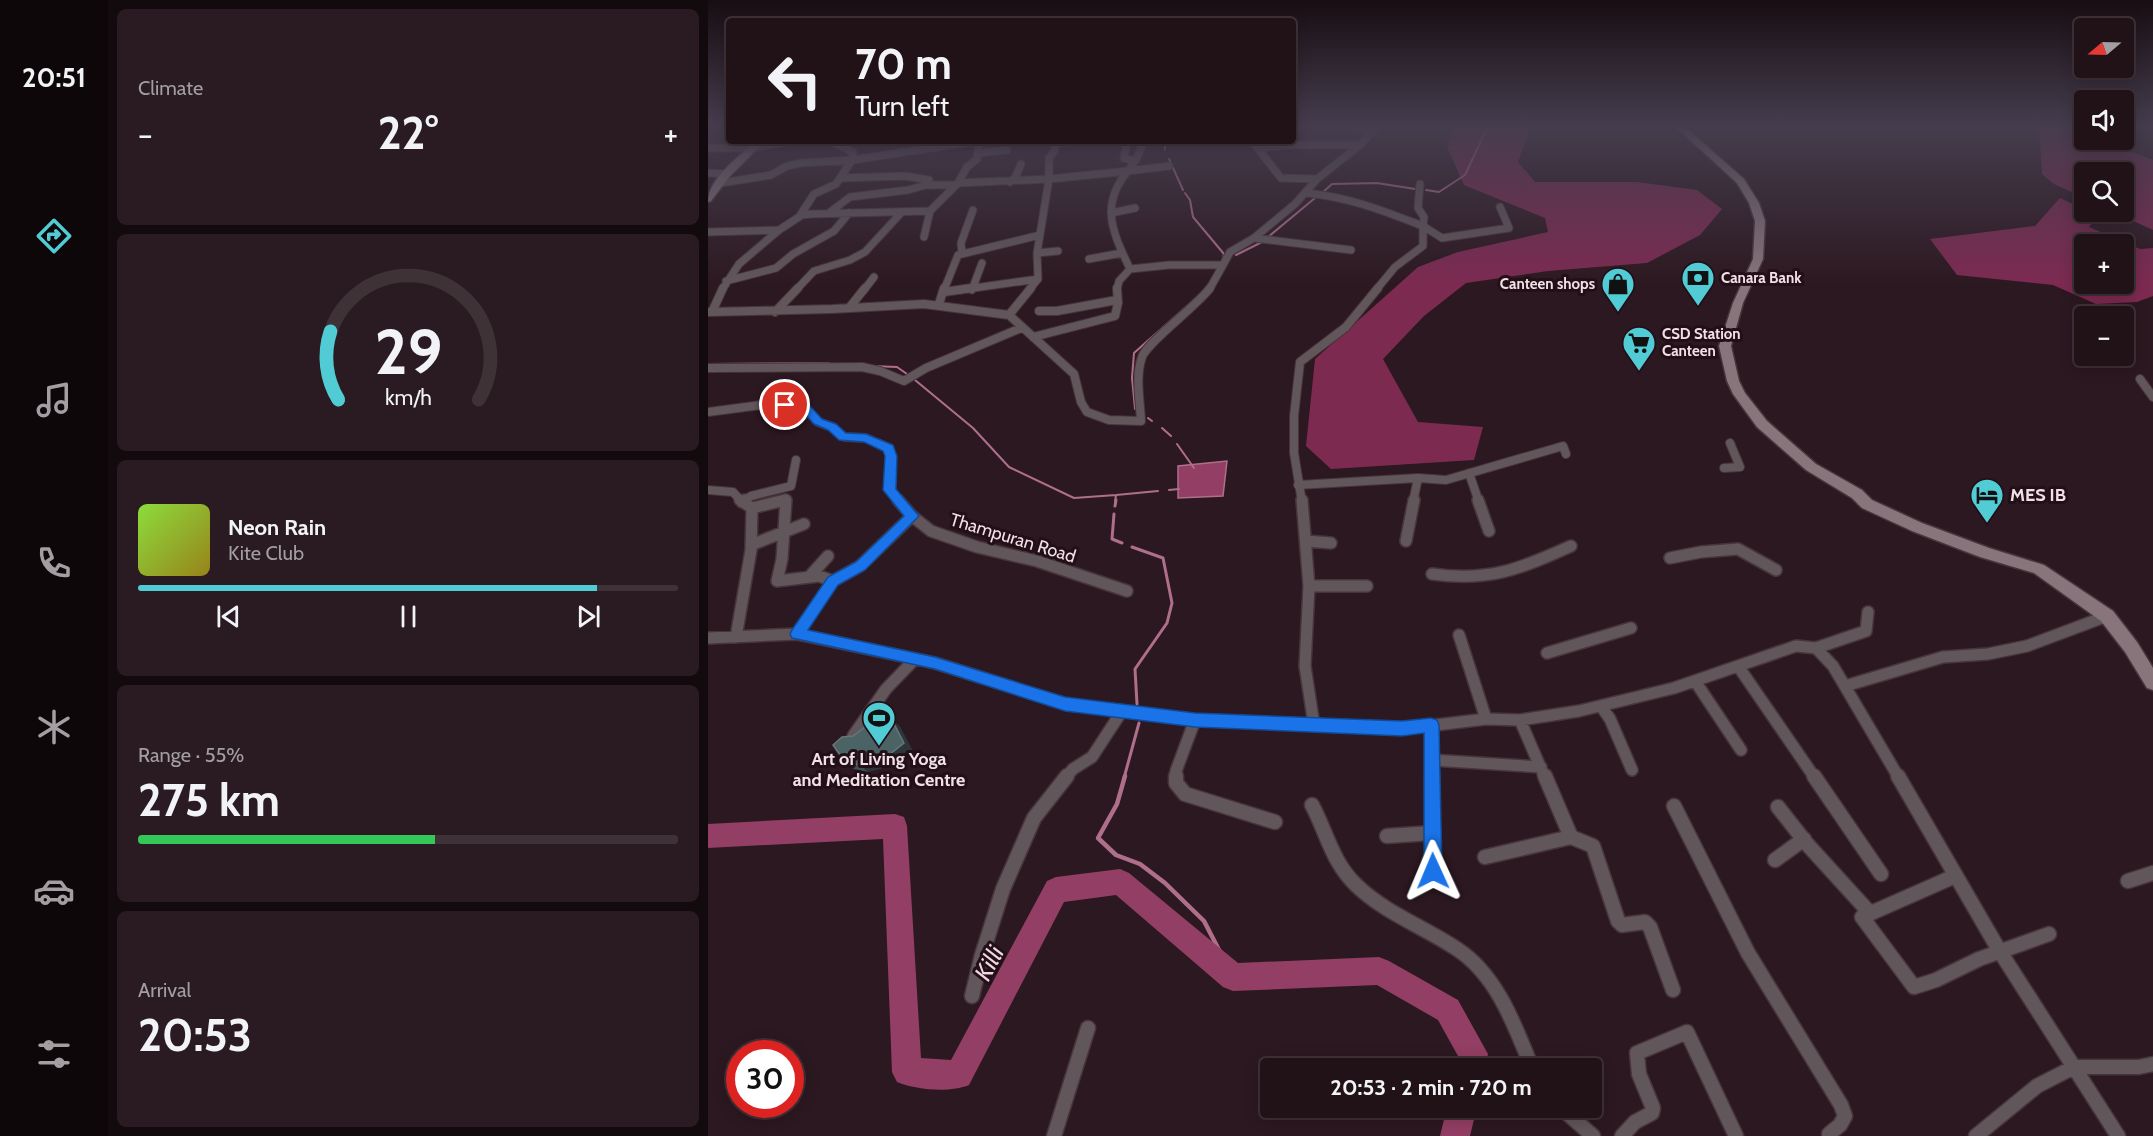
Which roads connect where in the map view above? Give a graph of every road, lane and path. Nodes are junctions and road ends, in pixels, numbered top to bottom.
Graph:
1 (724, 179) edge
2 (746, 179) edge
3 (839, 179) edge
4 (923, 179) edge
5 (960, 179) edge
6 (1014, 179) edge
7 (1049, 179) joint
8 (1123, 179) edge
9 (1317, 179) edge
10 (1739, 179) edge
11 (929, 180) dead end
12 (1010, 182) junction
13 (721, 183) junction
14 (957, 184) junction
15 (1420, 184) dead end
16 (1307, 193) junction
17 (708, 199) edge
18 (1500, 207) dead end
19 (1134, 208) dead end
20 (973, 210) dead end
21 (930, 211) junction
22 (830, 212) junction
23 (849, 213) junction
24 (901, 213) junction
25 (1110, 213) junction
26 (798, 217) junction
27 (1423, 226) junction
28 (779, 230) junction
29 (708, 232) edge
30 (1040, 235) junction
31 (924, 237) dead end
32 (1254, 238) junction
33 (1351, 250) dead end
34 (1058, 251) dead end
35 (962, 253) junction
36 (1037, 253) junction
37 (1122, 254) junction
38 (1089, 259) dead end
39 (982, 263) dead end
40 (1222, 265) junction
41 (1130, 268) junction
42 (874, 278) dead end
43 (1038, 279) junction
44 (726, 281) junction
45 (972, 290) junction
46 (944, 292) junction
47 (1117, 300) junction
48 (939, 304) junction
49 (849, 308) junction
50 (710, 312) edge
51 (775, 312) junction
52 (1039, 312) dead end
53 (1009, 315) junction
54 (1021, 328) junction
55 (1034, 337) junction
56 (708, 368) edge
57 (2140, 379) dead end
58 (2153, 397) edge
59 (708, 412) edge
60 (1730, 443) dead end
61 (1566, 454) dead end
62 (796, 460) dead end
63 (1724, 468) dead end
64 (1469, 473) junction
65 (1418, 478) junction
66 (1298, 485) junction
67 (708, 490) edge
68 (747, 505) junction
69 (912, 516) junction
70 (804, 524) dead end
71 (784, 531) junction
72 (1489, 531) dead end
73 (1306, 541) junction
74 (1406, 541) dead end
75 (1331, 543) dead end
76 (751, 545) junction
77 (1571, 546) dead end
78 (828, 556) dead end
79 (1670, 558) dead end
80 (1776, 570) dead end
81 (1432, 574) dead end
82 (810, 576) junction
83 (833, 581) junction
84 (1309, 586) junction
85 (1367, 586) dead end
86 (1127, 591) dead end
87 (1868, 612) dead end
88 (2107, 616) junction
89 (1631, 628) dead end
90 (797, 634) junction
91 (1459, 635) dead end
92 (736, 637) junction
93 (708, 638) edge
94 (1816, 648) junction
95 (1547, 653) dead end
96 (915, 659) junction
97 (1738, 666) junction
98 (1695, 681) junction
99 (2153, 683) edge
100 (1845, 686) junction
101 (1601, 706) junction
102 (1122, 711) junction
103 (1485, 719) junction
104 (1195, 720) junction
105 (1521, 720) junction
106 (1314, 725) junction
107 (1431, 725) junction
108 (853, 736) edge
109 (1741, 750) dead end
110 (1432, 760) junction
111 (1541, 767) junction
112 (1632, 770) dead end
113 (1312, 805) dead end
114 (1674, 806) dead end
115 (1778, 807) dead end
116 (1275, 822) dead end
117 (1432, 833) junction
118 (1387, 836) dead end
119 (1571, 837) junction
120 (1804, 839) junction
121 (1485, 857) dead end
122 (1775, 860) dead end
123 (1433, 871) dead end
124 (2153, 873) edge
125 (1881, 874) dead end
126 (1955, 876) junction
127 (2128, 881) dead end
128 (1869, 912) junction
129 (2049, 934) dead end
130 (1999, 950) junction
131 (1673, 990) dead end
132 (972, 996) dead end
133 (1088, 1028) dead end
134 (1528, 1058) edge
135 (2153, 1064) edge
136 (2074, 1067) junction
137 (1573, 1118) edge
138 (1829, 1135) edge
139 (1054, 1136) edge
140 (1593, 1136) edge
141 (1622, 1136) edge
142 (1736, 1136) edge
143 (1976, 1136) edge
144 (2118, 1136) edge

1 - 13 main road
2 - 13 street
3 - 26 street
4 - 11 street
5 - 14 street
6 - 12 street
7 - 12 street
7 - 30 street
8 - 25 street
9 - 16 street
10 - 88 main road
12 - 14 street
13 - 17 main road
14 - 21 street
14 - 22 street
15 - 27 street
16 - 27 street
16 - 32 street
18 - 27 street
19 - 25 street
20 - 35 street
21 - 24 street
21 - 31 street
22 - 23 street
22 - 26 street
23 - 24 street
23 - 44 street
24 - 51 street
25 - 37 street
26 - 28 street
27 - 66 street
28 - 29 street
28 - 44 street
30 - 35 street
30 - 36 street
32 - 33 street
32 - 40 street
34 - 36 street
35 - 46 street
36 - 43 street
37 - 38 street
37 - 41 street
39 - 45 street
40 - 41 street
40 - 55 street
41 - 47 street
42 - 49 street
43 - 45 street
43 - 53 street
44 - 50 street
45 - 46 street
46 - 48 street
47 - 52 street
47 - 55 street
48 - 49 street
48 - 53 street
49 - 51 street
50 - 51 street
53 - 54 street
54 - 55 street
54 - 56 street
57 - 58 street
59 - 69 street, Thampuran Road
60 - 63 street
61 - 64 street
62 - 68 street
64 - 65 street
64 - 72 street
65 - 66 street
65 - 74 street
66 - 73 street
67 - 68 street
68 - 71 street
68 - 76 street
69 - 83 street
69 - 86 street, Thampuran Road
70 - 71 street
71 - 76 street
71 - 82 street
73 - 75 street
73 - 84 street
76 - 92 street
77 - 81 street
78 - 82 street
79 - 80 street
82 - 83 street
83 - 90 street
84 - 85 street
84 - 106 street
87 - 94 street
88 - 99 main road
88 - 100 street
89 - 95 street
90 - 92 street
90 - 96 street
91 - 103 street
92 - 93 street
94 - 97 street
94 - 100 street
96 - 102 street
96 - 108 street
97 - 98 street
97 - 125 street
98 - 101 street
98 - 109 street
100 - 126 street
101 - 105 street
101 - 112 street
102 - 104 street
102 - 132 street
103 - 105 street
103 - 107 street
104 - 106 street
104 - 116 street
105 - 111 street
106 - 107 street
107 - 110 street
110 - 111 street
110 - 117 street
111 - 119 street
113 - 134 street
114 - 138 street
115 - 120 street
117 - 118 street
117 - 123 street
119 - 121 street
119 - 131 street
120 - 122 street
120 - 128 street
124 - 127 street
126 - 128 street
126 - 130 street
128 - 130 street
129 - 130 street
130 - 136 street
133 - 139 street
135 - 136 street
136 - 143 street
136 - 144 street
137 - 140 street
141 - 142 street

